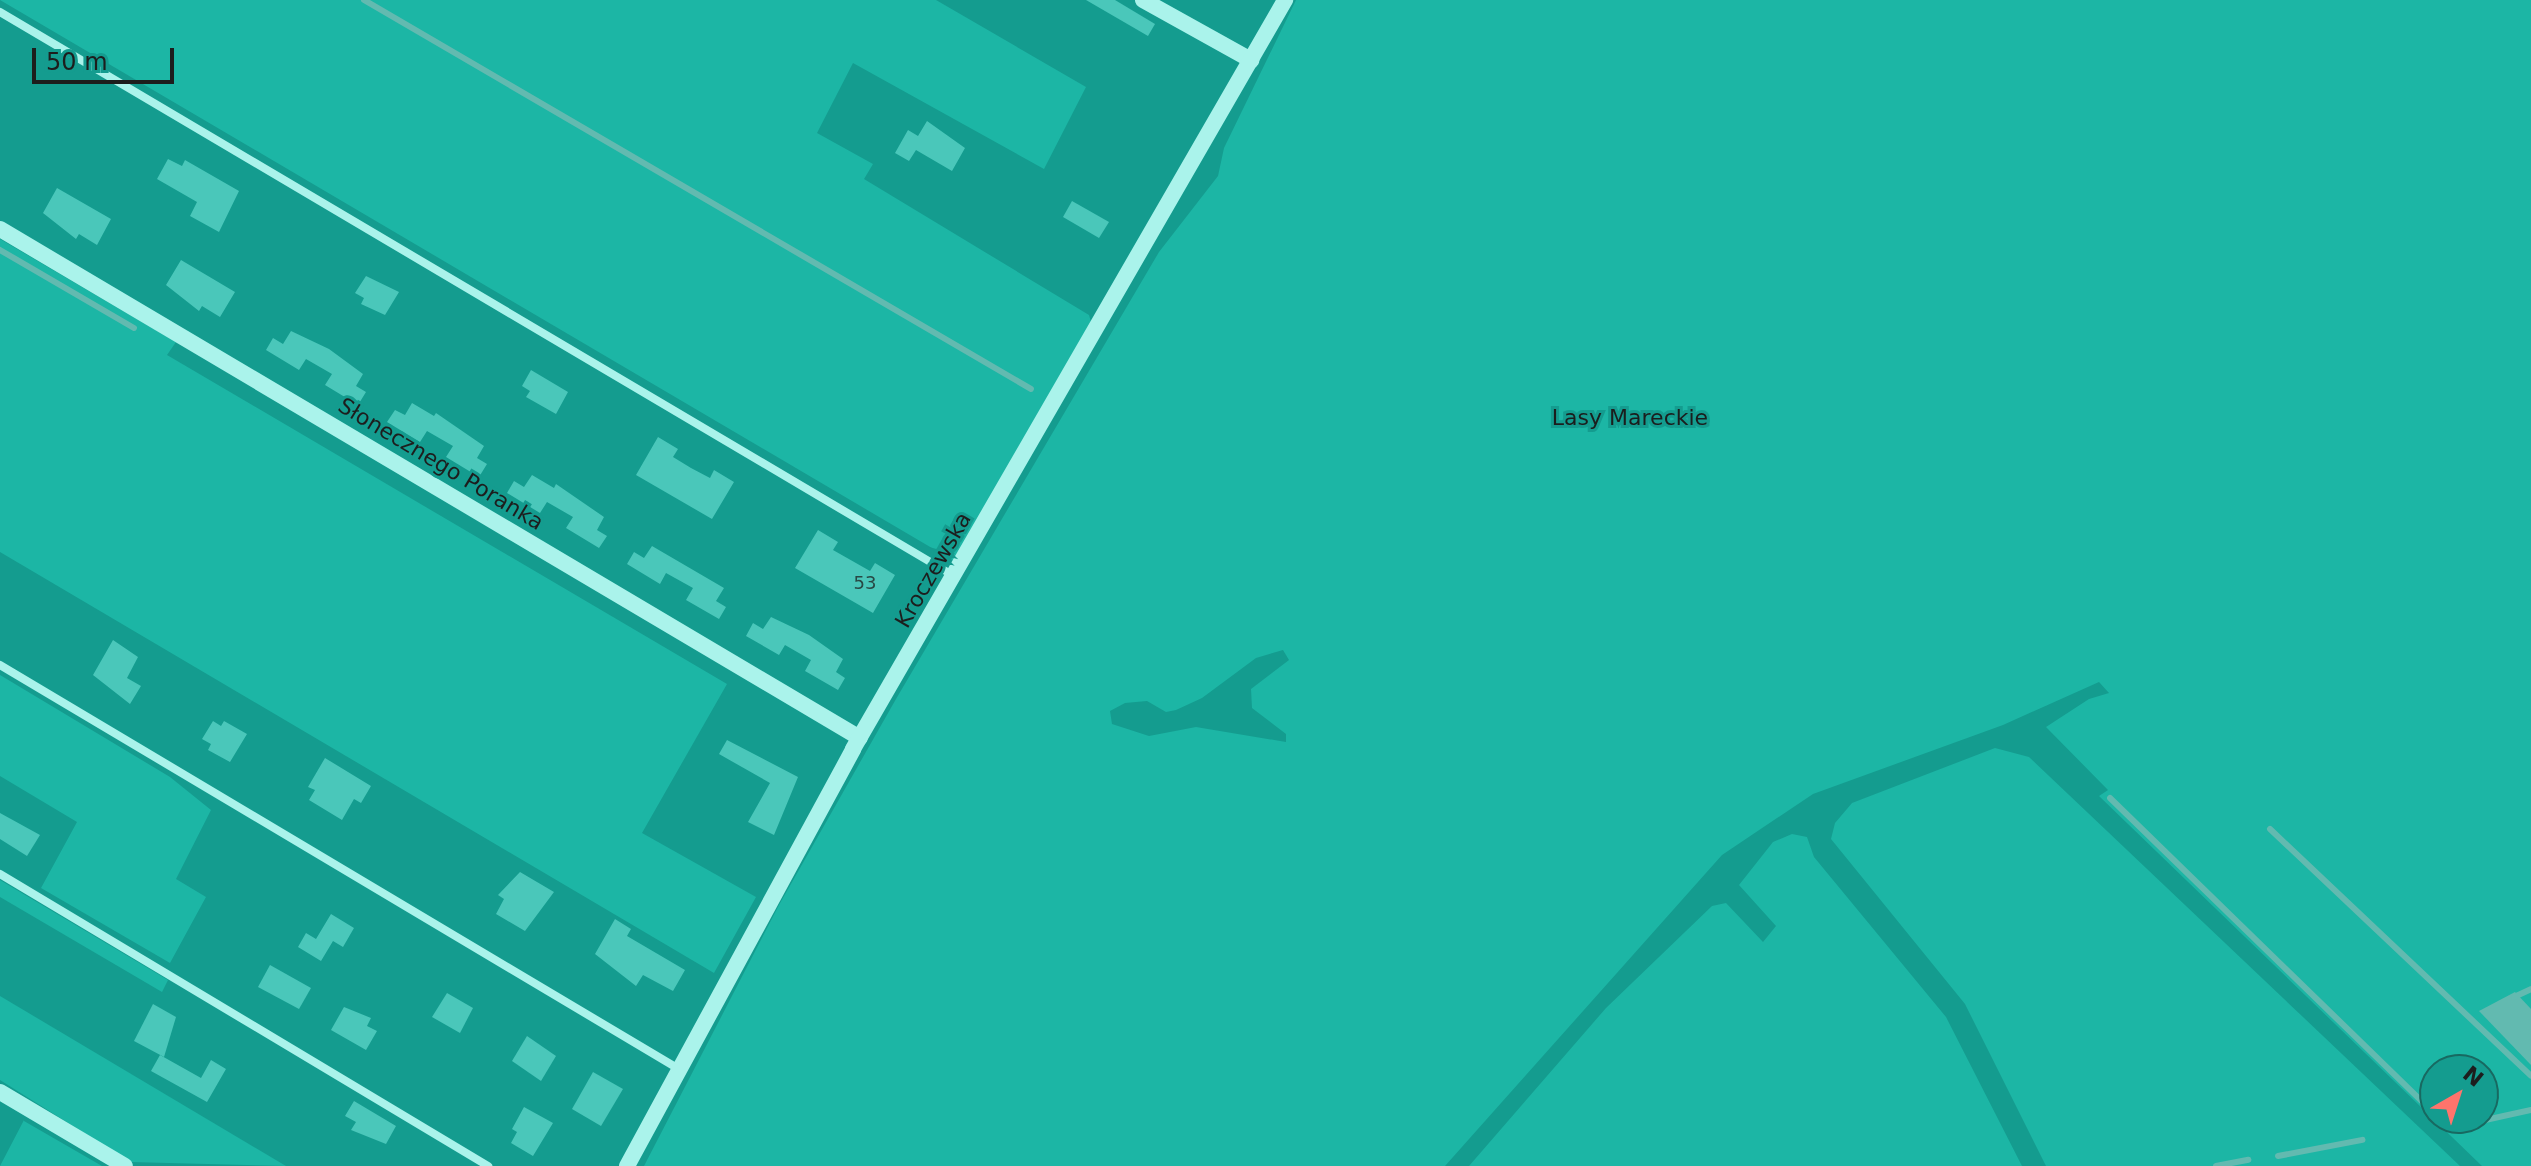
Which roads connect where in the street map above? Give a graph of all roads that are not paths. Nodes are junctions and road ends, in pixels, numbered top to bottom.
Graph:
1 (1143, 0) edge
2 (1285, 0) edge
3 (0, 12) edge
4 (1251, 60) junction
5 (0, 229) edge
6 (955, 577) junction
7 (0, 665) edge
8 (860, 738) junction
9 (0, 874) edge
10 (677, 1068) junction
11 (0, 1092) edge
12 (125, 1166) edge
13 (488, 1166) edge
14 (627, 1166) edge

1 - 4 street
2 - 4 street, Kroczewska
3 - 6 lane
4 - 6 street, Kroczewska
5 - 8 street, Słonecznego Poranka
6 - 8 street, Kroczewska
7 - 10 lane
8 - 10 street, Kroczewska
9 - 13 lane
10 - 14 street, Kroczewska
11 - 12 street

